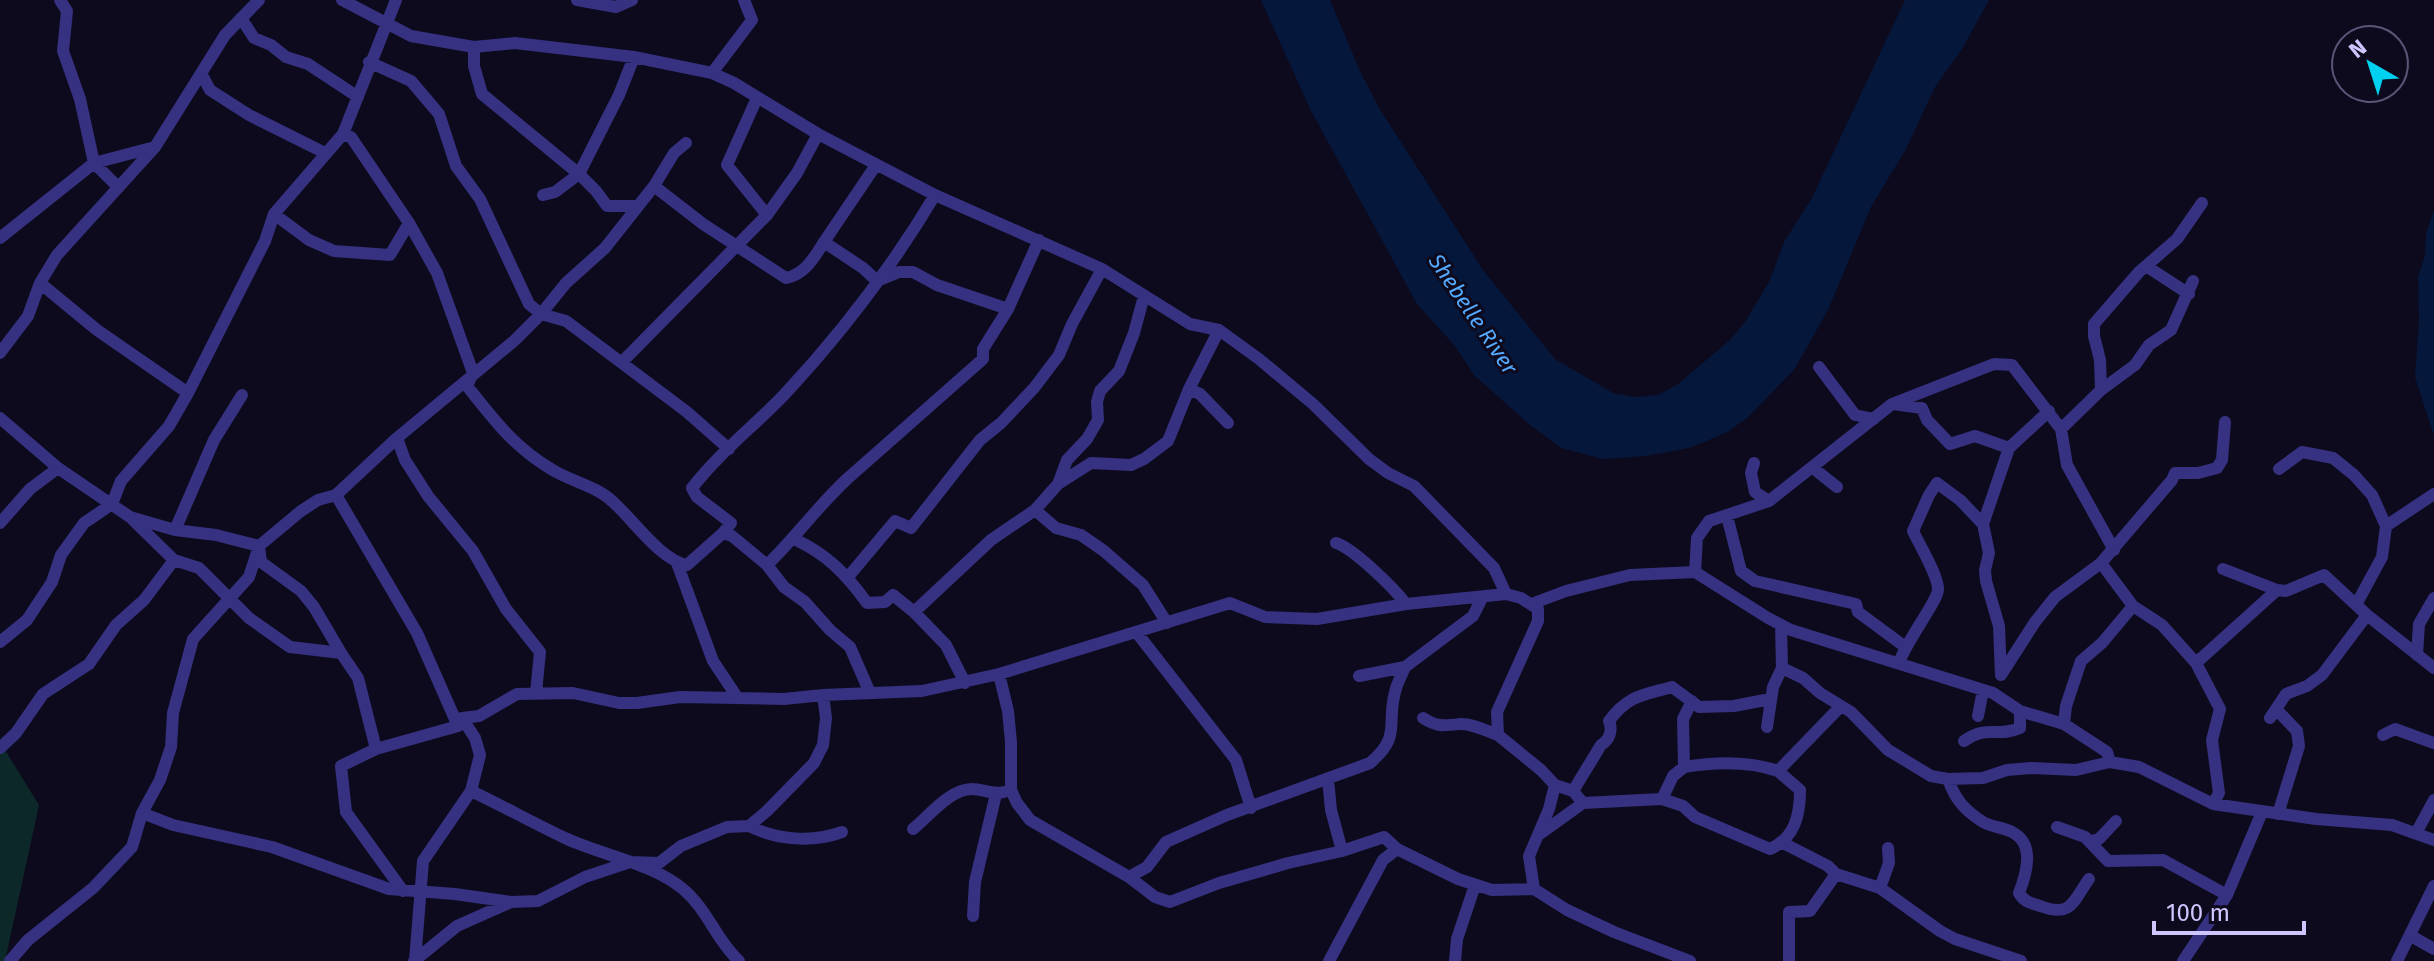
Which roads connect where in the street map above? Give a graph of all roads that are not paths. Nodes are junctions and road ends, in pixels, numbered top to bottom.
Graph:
1 (60, 0) edge
2 (259, 0) edge
3 (342, 0) edge
4 (396, 0) edge
5 (577, 0) edge
6 (632, 0) edge
7 (744, 0) edge
8 (241, 18) junction
9 (384, 24) junction
10 (474, 47) junction
11 (634, 57) junction
12 (369, 62) junction
13 (712, 73) junction
14 (202, 75) junction
15 (358, 97) junction
16 (757, 98) junction
17 (343, 134) junction
18 (818, 134) junction
19 (686, 143) dead end
20 (155, 147) junction
21 (325, 153) junction
22 (94, 163) junction
23 (876, 165) junction
24 (579, 174) junction
25 (654, 186) junction
26 (118, 187) junction
27 (543, 195) dead end
28 (935, 195) junction
29 (2202, 203) dead end
30 (638, 206) junction
31 (274, 214) junction
32 (767, 215) junction
33 (409, 223) junction
34 (0, 238) edge
35 (1039, 240) junction
36 (824, 242) junction
37 (735, 246) junction
38 (2146, 266) junction
39 (1102, 269) junction
40 (877, 281) junction
41 (40, 283) junction
42 (1144, 296) junction
43 (1008, 309) junction
44 (541, 314) junction
45 (1219, 330) junction
46 (0, 353) edge
47 (622, 362) junction
48 (1819, 367) dead end
49 (473, 373) junction
50 (1189, 389) junction
51 (2101, 390) junction
52 (188, 393) junction
53 (242, 395) dead end
54 (1892, 404) junction
55 (2049, 411) junction
56 (0, 418) edge
57 (1874, 419) junction
58 (2225, 422) dead end
59 (1228, 423) dead end
60 (2061, 429) junction
61 (397, 438) junction
62 (2009, 448) junction
63 (729, 449) junction
64 (1754, 463) dead end
65 (58, 468) junction
66 (1813, 468) junction
67 (2279, 469) dead end
68 (1058, 484) junction
69 (1837, 487) dead end
70 (2434, 494) edge
71 (336, 495) junction
72 (1769, 501) junction
73 (112, 504) junction
74 (1035, 510) junction
75 (1727, 516) junction
76 (130, 517) junction
77 (0, 523) edge
78 (1983, 524) junction
79 (2386, 526) junction
80 (175, 530) junction
81 (723, 533) junction
82 (794, 539) junction
83 (1336, 543) dead end
84 (259, 546) junction
85 (2114, 550) junction
86 (174, 560) junction
87 (677, 563) junction
88 (2101, 563) junction
89 (767, 565) junction
90 (2223, 569) dead end
91 (1695, 572) junction
92 (848, 577) junction
93 (2277, 590) junction
94 (1506, 594) junction
95 (230, 598) junction
96 (1482, 598) junction
97 (2434, 598) edge
98 (2357, 603) junction
99 (1406, 604) junction
100 (2133, 606) junction
101 (1538, 609) junction
102 (914, 612) junction
103 (2367, 615) junction
104 (1167, 623) junction
105 (1781, 625) junction
106 (1137, 633) junction
107 (0, 642) edge
108 (1904, 646) junction
109 (341, 653) junction
110 (2417, 655) junction
111 (1899, 663) junction
112 (2196, 663) junction
113 (1405, 667) junction
114 (1782, 668) junction
115 (2434, 668) edge
116 (999, 674) junction
117 (2001, 675) junction
118 (1359, 676) dead end
119 (965, 683) junction
120 (1988, 691) junction
121 (536, 693) junction
122 (870, 693) junction
123 (823, 695) junction
124 (737, 697) junction
125 (1770, 699) junction
126 (1692, 701) junction
127 (1840, 707) junction
128 (2020, 711) junction
129 (1978, 716) dead end
130 (1423, 718) dead end
131 (460, 722) junction
132 (2064, 724) junction
133 (1767, 727) dead end
134 (1498, 735) junction
135 (2383, 735) dead end
136 (1964, 741) dead end
137 (2434, 743) edge
138 (0, 748) edge
139 (376, 749) junction
140 (2110, 762) junction
141 (1684, 767) junction
142 (1778, 771) junction
143 (1328, 779) junction
144 (1948, 779) junction
145 (1555, 785) junction
146 (1011, 790) junction
147 (471, 791) junction
148 (1573, 791) junction
149 (996, 794) junction
150 (1662, 799) junction
151 (2434, 800) edge
152 (1583, 803) junction
153 (2213, 804) junction
154 (1251, 808) junction
155 (2262, 812) junction
156 (142, 813) junction
157 (2278, 814) junction
158 (2116, 821) dead end
159 (749, 826) junction
160 (2057, 827) dead end
161 (913, 829) dead end
162 (842, 832) dead end
163 (2416, 833) junction
164 (1537, 836) junction
165 (2434, 840) edge
166 (2091, 841) junction
167 (1783, 843) junction
168 (1888, 848) dead end
169 (1397, 849) junction
170 (1342, 851) junction
171 (2143, 861) junction
172 (630, 862) junction
173 (2127, 866) dead end
174 (1836, 874) junction
175 (1129, 877) junction
176 (2089, 879) dead end
177 (1475, 885) junction
178 (1880, 888) junction
179 (1534, 889) junction
180 (2433, 890) edge
181 (403, 891) junction
182 (421, 893) junction
183 (2227, 895) junction
184 (511, 902) junction
185 (973, 916) dead end
186 (2411, 936) junction
187 (2434, 949) edge
188 (1656, 955) edge
189 (414, 960) edge
190 (10, 961) edge
191 (739, 961) edge
192 (1329, 961) edge
193 (1455, 961) edge
194 (1690, 961) edge
195 (1789, 961) edge
196 (2021, 961) edge
197 (2183, 961) edge
198 (2397, 961) edge

1 - 22 street
2 - 8 street
3 - 9 street
4 - 9 street
5 - 6 street
7 - 13 street
8 - 14 street
8 - 15 street
9 - 10 street
9 - 12 street
10 - 11 street
10 - 24 street
11 - 13 street
11 - 24 street
12 - 15 street
12 - 44 street
13 - 16 street
14 - 20 street
14 - 21 street
15 - 17 street
16 - 18 street
16 - 32 street
17 - 21 street
17 - 33 street
18 - 23 street
18 - 32 street
19 - 25 street
20 - 22 street
20 - 26 street
21 - 31 street
22 - 26 street
22 - 34 street
23 - 28 street
23 - 36 street
24 - 27 street
24 - 30 street
25 - 30 street
25 - 37 street
26 - 41 street
28 - 35 street
28 - 40 street
29 - 38 street
30 - 44 street
31 - 33 street
31 - 52 street
32 - 37 street
33 - 49 street
35 - 39 street
35 - 43 street
36 - 37 street
36 - 40 street
37 - 47 street
38 - 51 street
38 - 51 street
39 - 42 street
39 - 92 street
40 - 43 street
40 - 63 street
41 - 46 street
41 - 52 street
42 - 45 street
42 - 68 street
43 - 82 street
44 - 47 street
44 - 49 street
45 - 50 street
45 - 94 street
47 - 63 street
48 - 57 street
49 - 61 street
49 - 87 street
50 - 59 street
50 - 68 street
51 - 60 street
52 - 73 street
53 - 80 street
54 - 55 street
54 - 57 street
54 - 62 street
55 - 60 street
55 - 62 street
56 - 65 street
57 - 66 street
58 - 85 street
60 - 85 street
61 - 71 street
61 - 121 street
62 - 78 street
63 - 81 street
64 - 72 street
65 - 73 street
65 - 77 street
66 - 69 street
66 - 72 street
67 - 79 street
68 - 74 street
70 - 79 street
71 - 84 street
71 - 131 street
72 - 75 street
73 - 76 street
73 - 107 street
74 - 102 street
74 - 104 street
75 - 91 street
75 - 108 street
76 - 80 street
76 - 86 street
78 - 108 street
78 - 117 street
79 - 98 street
80 - 84 street
81 - 87 street
81 - 89 street
82 - 89 street
82 - 92 street
83 - 99 street
84 - 95 street
84 - 109 street
85 - 88 street
86 - 95 street
86 - 138 street
87 - 124 street
88 - 100 street
88 - 117 street
89 - 122 street
90 - 93 street
91 - 101 street
91 - 105 street
92 - 102 street
93 - 98 street
93 - 112 street
94 - 96 street
94 - 101 street
95 - 109 street
95 - 156 street
96 - 99 street
96 - 113 street
97 - 110 street
98 - 103 street
99 - 104 street
100 - 112 street
100 - 132 street
101 - 134 street
102 - 119 street
103 - 110 street
103 - 157 street
104 - 106 street
105 - 111 street
105 - 114 street
106 - 116 street
106 - 154 street
108 - 111 street
109 - 139 street
110 - 115 street
111 - 120 street
112 - 153 street
113 - 118 street
113 - 143 street
114 - 125 street
114 - 127 street
116 - 119 street
116 - 146 street
117 - 120 street
119 - 122 street
120 - 128 street
120 - 129 street
121 - 124 street
121 - 131 street
122 - 123 street
123 - 124 street
123 - 159 street
125 - 126 street
125 - 133 street
126 - 141 street
126 - 148 street
127 - 142 street
127 - 144 street
128 - 132 street
128 - 136 street
130 - 134 street
131 - 139 street
131 - 147 street
132 - 140 street
134 - 145 street
135 - 137 street
139 - 181 street
140 - 144 street
140 - 153 street
141 - 142 street
141 - 150 street
142 - 167 street
143 - 154 street
143 - 170 street
144 - 176 street
145 - 148 street
145 - 164 street
146 - 149 street
146 - 175 street
147 - 172 street
147 - 182 street
148 - 152 street
149 - 161 street
149 - 185 street
150 - 152 street
150 - 167 street
151 - 163 street
152 - 164 street
153 - 155 street
154 - 175 street
155 - 157 street
155 - 183 street
156 - 181 street
156 - 190 street
157 - 163 street
158 - 166 street
159 - 162 street
159 - 172 street
160 - 166 street
163 - 165 street
164 - 179 street
166 - 171 street
167 - 174 street
168 - 178 street
169 - 170 street
169 - 177 street
169 - 192 street
170 - 175 street
171 - 173 street
171 - 183 street
172 - 184 street
172 - 191 street
174 - 178 street
174 - 195 street
177 - 179 street
177 - 193 street
178 - 196 street
179 - 188 street
180 - 186 street
181 - 182 street
182 - 184 street
182 - 189 street
183 - 197 street
184 - 189 street
186 - 187 street
186 - 198 street
188 - 194 street

